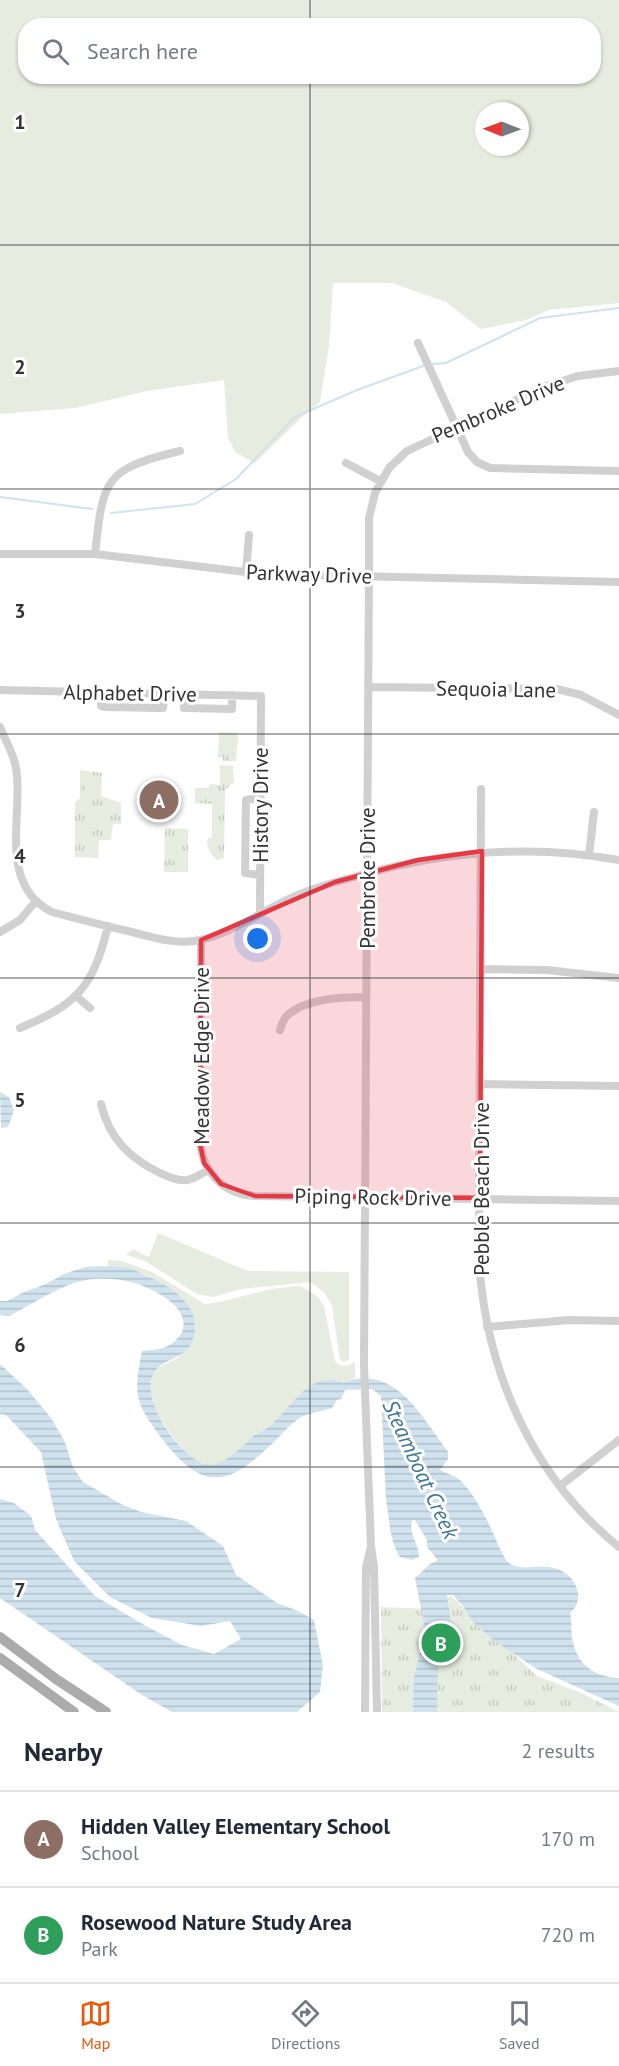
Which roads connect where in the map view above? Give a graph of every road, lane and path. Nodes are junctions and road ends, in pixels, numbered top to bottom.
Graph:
1 (418, 342) dead end
2 (619, 371) edge
3 (456, 426) junction
4 (180, 451) dead end
5 (346, 463) dead end
6 (619, 471) edge
7 (380, 482) junction
8 (249, 535) dead end
9 (0, 554) edge
10 (95, 554) junction
11 (246, 573) junction
12 (369, 576) junction
13 (619, 582) edge
14 (368, 687) junction
15 (0, 690) edge
16 (101, 692) junction
17 (165, 694) junction
18 (184, 694) junction
19 (232, 695) junction
20 (261, 696) joint
21 (619, 715) edge
22 (0, 727) edge
23 (481, 789) dead end
24 (260, 798) junction
25 (594, 812) dead end
26 (482, 852) junction
27 (589, 855) junction
28 (619, 860) edge
29 (367, 872) junction
30 (260, 875) junction
31 (35, 902) junction
32 (260, 913) junction
33 (108, 926) junction
34 (0, 932) edge
35 (201, 940) junction
36 (481, 969) junction
37 (619, 978) edge
38 (76, 996) junction
39 (366, 997) junction
40 (90, 1008) dead end
41 (20, 1028) dead end
42 (280, 1030) dead end
43 (480, 1084) junction
44 (618, 1086) edge
45 (101, 1104) dead end
46 (208, 1170) junction
47 (365, 1197) junction
48 (480, 1198) junction
49 (619, 1201) edge
50 (619, 1321) edge
51 (487, 1327) junction
52 (619, 1440) edge
53 (560, 1486) junction
54 (371, 1546) junction
55 (619, 1547) edge
56 (0, 1637) edge
57 (0, 1658) edge
58 (74, 1712) edge
59 (106, 1712) edge
60 (364, 1712) edge
61 (377, 1712) edge

1 - 3 street
2 - 3 street, Pembroke Drive
3 - 6 street
3 - 7 street, Pembroke Drive
4 - 10 street
5 - 7 street
7 - 12 street, Pembroke Drive
8 - 11 street
9 - 10 street, Parkway Drive
10 - 11 street, Parkway Drive
11 - 12 street, Parkway Drive
12 - 13 street, Parkway Drive
12 - 14 street, Pembroke Drive
14 - 21 street, Sequoia Lane
14 - 29 street, Pembroke Drive
15 - 16 street, Alphabet Drive
16 - 17 street, Alphabet Drive
16 - 17 street
17 - 18 street, Alphabet Drive
18 - 19 street, Alphabet Drive
18 - 19 street
19 - 20 street, Alphabet Drive
20 - 24 street, History Drive
22 - 31 street
23 - 26 street, Pebble Beach Drive
24 - 30 street, History Drive
24 - 30 street
25 - 27 street
26 - 27 street
26 - 29 street
26 - 36 street, Pebble Beach Drive
27 - 28 street
29 - 32 street
29 - 39 street, Pembroke Drive
30 - 32 street, History Drive
31 - 33 street
31 - 34 street
32 - 35 street
33 - 35 street
33 - 38 street
35 - 46 street, Meadow Edge Drive
36 - 37 street
36 - 43 street, Pebble Beach Drive
38 - 40 street
38 - 41 street
39 - 42 street
39 - 47 street, Pembroke Drive
43 - 44 street
43 - 48 street, Pebble Beach Drive
45 - 46 street
46 - 47 street, Piping Rock Drive
47 - 48 street, Piping Rock Drive
47 - 54 street, Pembroke Drive
48 - 49 street, Piping Rock Drive
48 - 51 street, Pebble Beach Drive
50 - 51 street
51 - 53 street, Pebble Beach Drive
52 - 53 street
53 - 55 street, Pebble Beach Drive
54 - 60 street, Pembroke Drive
54 - 61 street, Pembroke Drive
56 - 59 main road
57 - 58 main road

